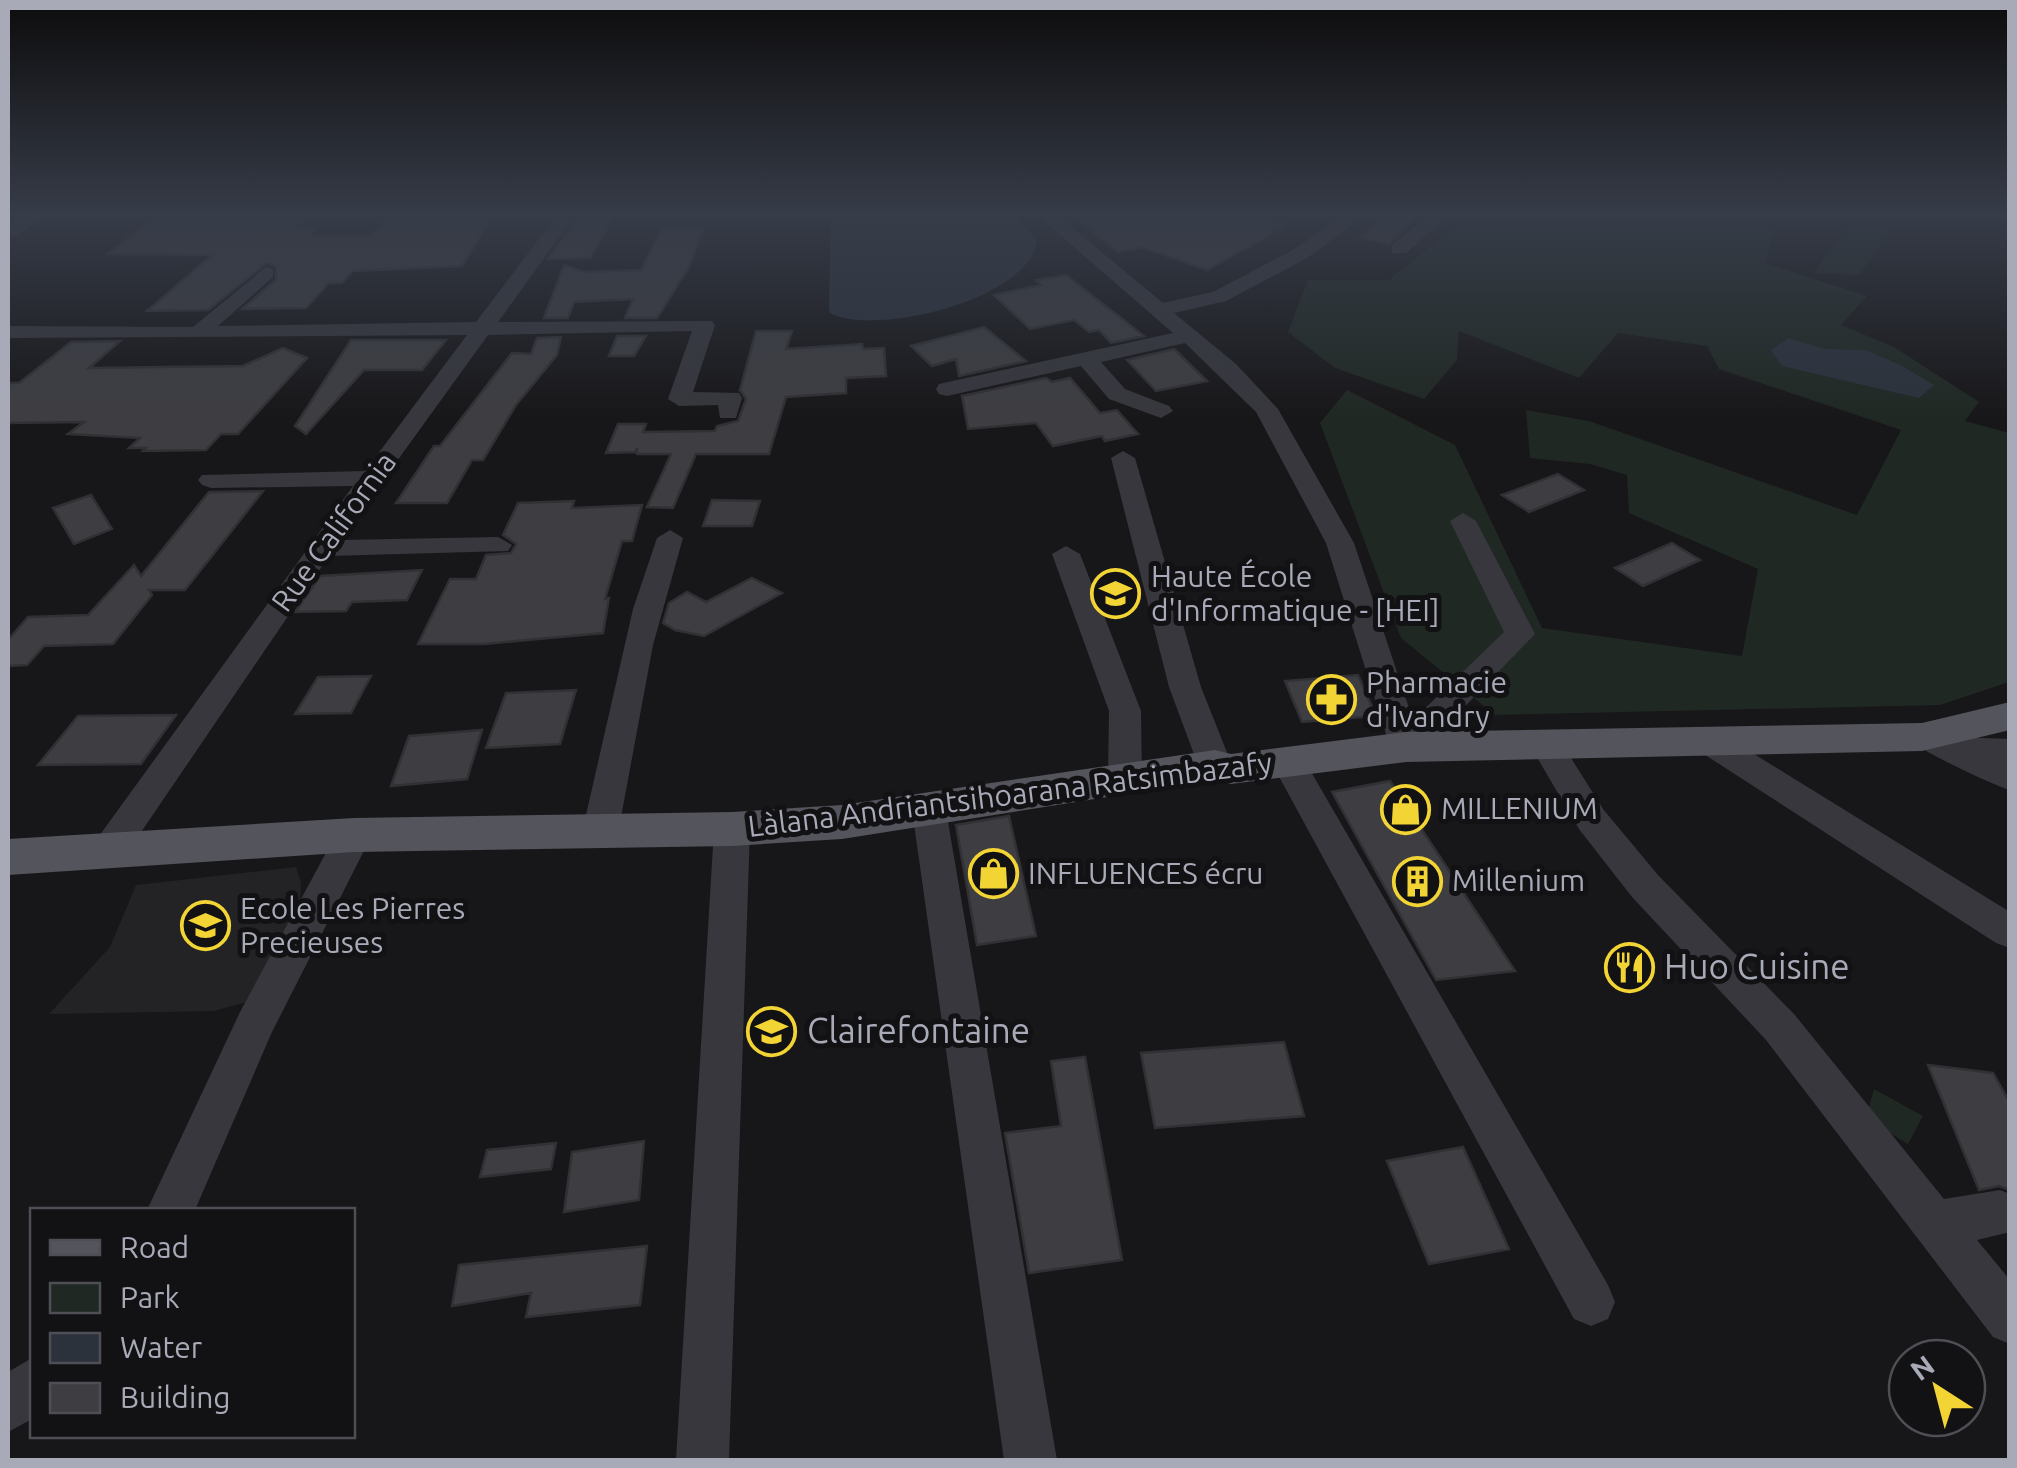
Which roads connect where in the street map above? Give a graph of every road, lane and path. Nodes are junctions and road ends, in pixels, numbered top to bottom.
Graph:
1 (255, 283) edge
2 (518, 283) edge
3 (1127, 283) edge
4 (1246, 283) edge
5 (1160, 310) junction
6 (485, 328) junction
7 (8, 332) edge
8 (198, 333) junction
9 (1190, 336) junction
10 (1086, 358) junction
11 (947, 389) dead end
12 (1161, 411) dead end
13 (728, 413) dead end
14 (1123, 458) dead end
15 (371, 478) junction
16 (211, 480) dead end
17 (1463, 521) dead end
18 (670, 538) dead end
19 (498, 544) dead end
20 (320, 548) junction
21 (1066, 554) dead end
22 (2010, 716) edge
23 (1708, 741) junction
24 (1544, 742) junction
25 (1938, 743) junction
26 (1406, 747) junction
27 (2010, 751) edge
28 (1288, 760) junction
29 (1215, 764) junction
30 (2010, 778) edge
31 (1125, 779) junction
32 (929, 810) junction
33 (601, 828) junction
34 (732, 829) junction
35 (354, 835) junction
36 (107, 854) junction
37 (8, 857) edge
38 (2010, 932) edge
39 (171, 1208) edge
40 (2000, 1213) dead end
41 (1936, 1224) junction
42 (1591, 1302) dead end
43 (2010, 1320) edge
44 (30, 1386) edge
45 (8, 1406) edge
46 (702, 1460) edge
47 (1031, 1460) edge

1 - 8 street
2 - 6 street, Rue California
3 - 5 street
4 - 5 street
5 - 9 street
6 - 8 street
6 - 13 street
6 - 15 street, Rue California
7 - 8 street
9 - 10 street
9 - 26 street
10 - 11 street
10 - 12 street
14 - 29 street
15 - 16 street
15 - 20 street, Rue California
17 - 26 street
18 - 33 street
19 - 20 street
20 - 36 street, Rue California
21 - 31 street
22 - 25 main road, Làlana Andriantsihoarana Ratsimbazafy
23 - 24 main road, Làlana Andriantsihoarana Ratsimbazafy
23 - 25 main road, Làlana Andriantsihoarana Ratsimbazafy
23 - 38 street
24 - 26 main road, Làlana Andriantsihoarana Ratsimbazafy
24 - 41 street
25 - 27 street
25 - 30 street
26 - 28 main road, Làlana Andriantsihoarana Ratsimbazafy
28 - 29 main road, Làlana Andriantsihoarana Ratsimbazafy
28 - 42 street
29 - 31 main road, Làlana Andriantsihoarana Ratsimbazafy
31 - 32 main road, Làlana Andriantsihoarana Ratsimbazafy
32 - 34 main road, Làlana Andriantsihoarana Ratsimbazafy
32 - 47 street
33 - 34 main road, Làlana Andriantsihoarana Ratsimbazafy
33 - 35 main road, Làlana Andriantsihoarana Ratsimbazafy
34 - 46 street
35 - 36 main road, Làlana Andriantsihoarana Ratsimbazafy
35 - 39 street
36 - 37 main road, Làlana Andriantsihoarana Ratsimbazafy
40 - 41 street
41 - 43 street
44 - 45 street

